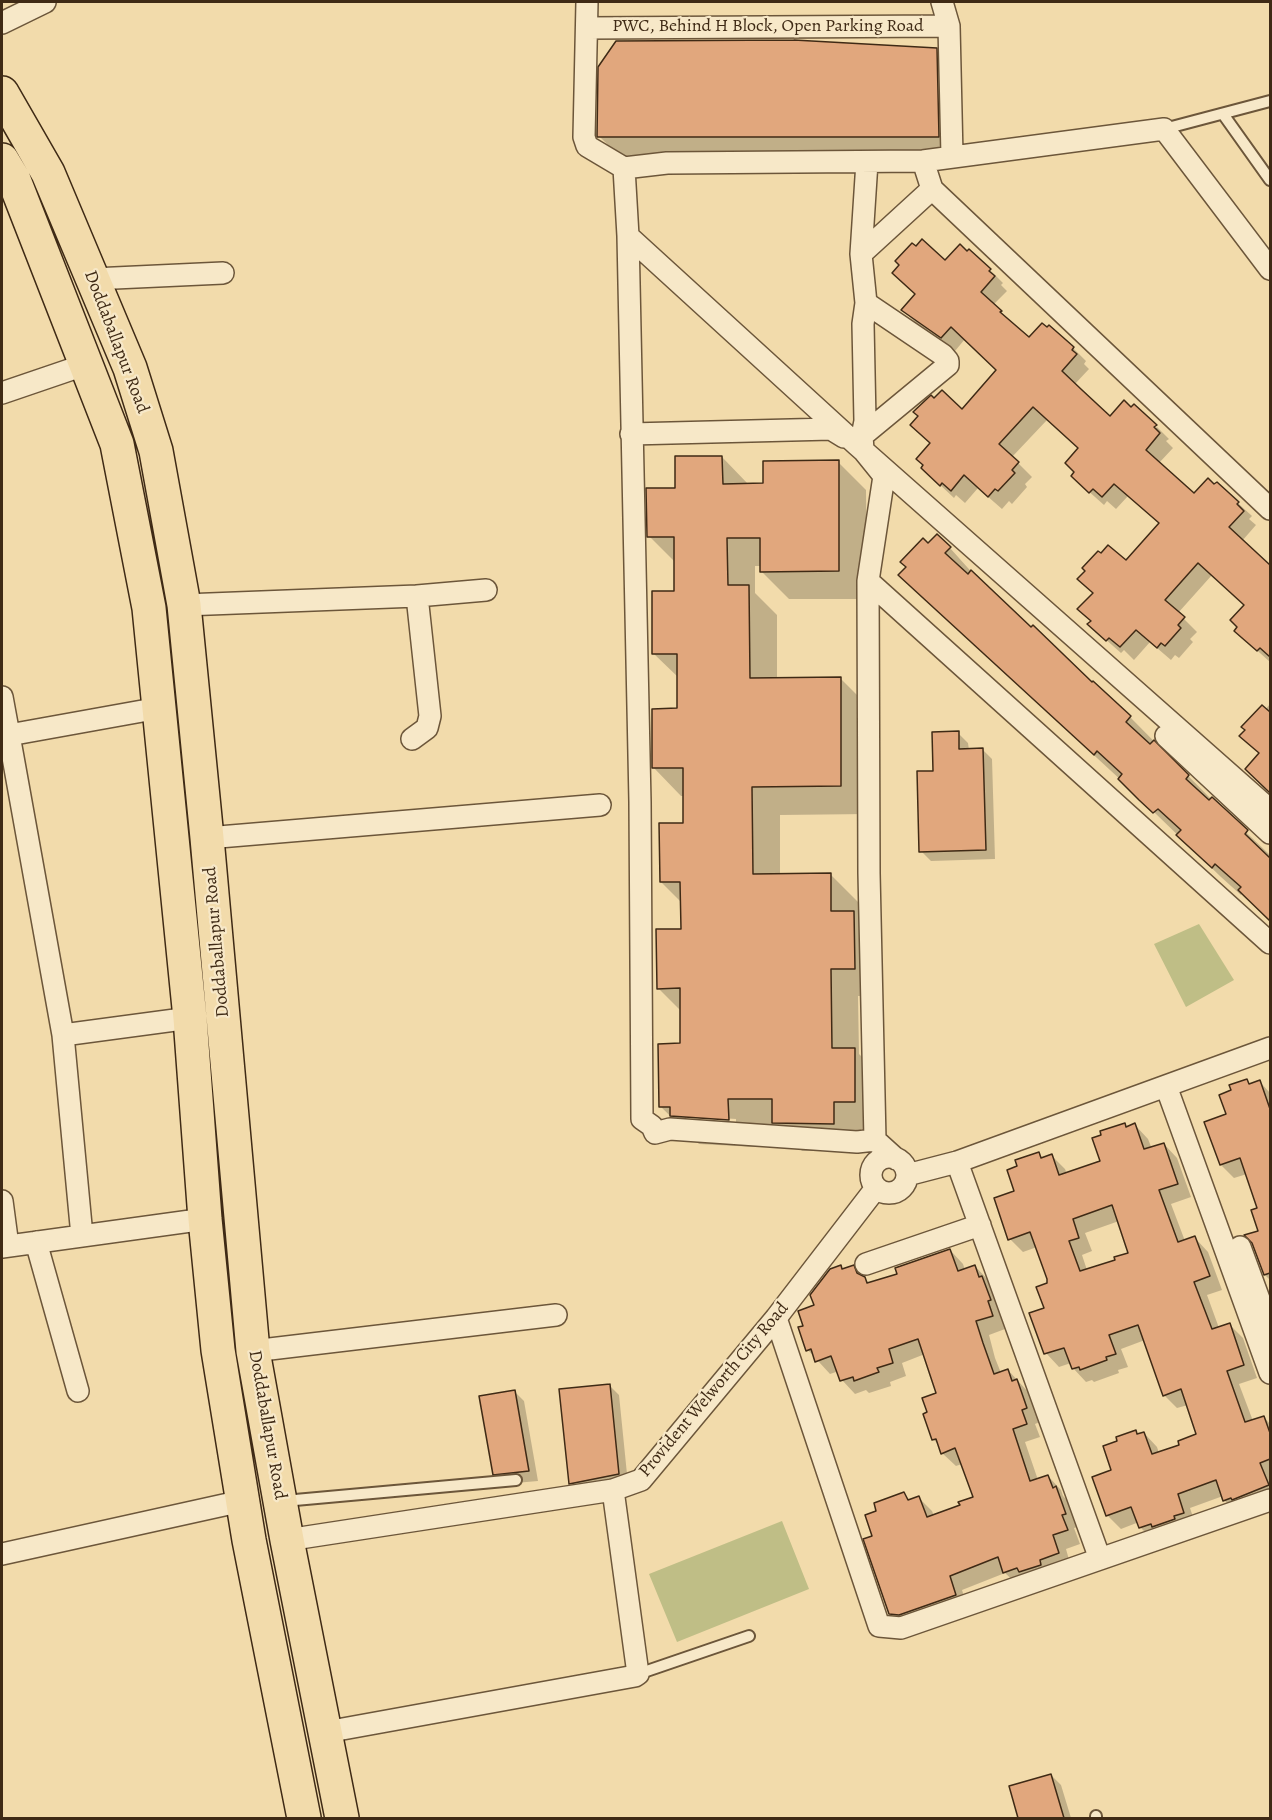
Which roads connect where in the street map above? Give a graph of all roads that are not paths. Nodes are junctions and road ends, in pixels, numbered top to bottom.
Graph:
1 (45, 2) edge
2 (587, 2) edge
3 (942, 2) edge
4 (2, 23) edge
5 (949, 26) junction
6 (587, 28) junction
7 (2, 93) edge
8 (1270, 101) edge
9 (1223, 114) junction
10 (1164, 129) junction
11 (952, 156) junction
12 (923, 161) junction
13 (867, 162) junction
14 (3, 165) edge
15 (624, 168) junction
16 (1270, 180) edge
17 (932, 189) junction
18 (628, 236) junction
19 (861, 254) junction
20 (1270, 269) edge
21 (223, 273) dead end
22 (93, 279) junction
23 (866, 303) junction
24 (87, 364) junction
25 (2, 393) edge
26 (631, 434) junction
27 (861, 444) junction
28 (884, 476) junction
29 (1270, 509) edge
30 (868, 581) junction
31 (486, 590) dead end
32 (417, 596) junction
33 (184, 605) junction
34 (2, 697) edge
35 (159, 708) junction
36 (9, 735) junction
37 (412, 739) dead end
38 (600, 805) dead end
39 (1270, 810) edge
40 (1270, 833) edge
41 (207, 838) junction
42 (1270, 943) edge
43 (190, 1018) junction
44 (63, 1035) junction
45 (1270, 1048) edge
46 (1172, 1084) junction
47 (875, 1140) junction
48 (963, 1159) junction
49 (901, 1167) junction
50 (876, 1188) junction
51 (2, 1201) edge
52 (205, 1219) junction
53 (980, 1225) junction
54 (82, 1236) junction
55 (36, 1242) junction
56 (5, 1246) edge
57 (866, 1264) dead end
58 (556, 1315) dead end
59 (776, 1318) junction
60 (1270, 1329) edge
61 (253, 1351) junction
62 (1270, 1372) edge
63 (78, 1391) dead end
64 (516, 1480) dead end
65 (613, 1490) junction
66 (1270, 1500) edge
67 (242, 1501) junction
68 (280, 1501) junction
69 (287, 1540) junction
70 (2, 1554) edge
71 (1106, 1557) junction
72 (749, 1636) dead end
73 (638, 1674) junction
74 (326, 1732) junction
75 (304, 1818) edge
76 (342, 1818) edge

1 - 4 street
2 - 6 street
3 - 5 street
5 - 6 street, PWC, Behind H Block, Open Parking Road
5 - 11 street
6 - 15 street
7 - 22 main road, Doddaballapur Road
8 - 9 lane
9 - 10 lane
9 - 16 lane
10 - 11 street
10 - 20 street
11 - 12 street
12 - 13 street
12 - 17 street
13 - 15 street
13 - 19 street
14 - 24 main road, Doddaballapur Road
15 - 18 street
17 - 19 street
17 - 29 street
18 - 26 street
18 - 27 street
19 - 23 street
21 - 22 street
22 - 33 main road, Doddaballapur Road
23 - 27 street
23 - 27 street
24 - 25 street
24 - 35 main road, Doddaballapur Road
26 - 27 street
26 - 47 street
27 - 28 street
27 - 39 street
28 - 30 street
28 - 40 street
30 - 42 street
30 - 47 street
31 - 32 street
32 - 33 street
32 - 37 street
33 - 41 main road, Doddaballapur Road
34 - 36 street
35 - 36 street
35 - 43 main road, Doddaballapur Road
36 - 44 street
38 - 41 street
41 - 61 main road, Doddaballapur Road
43 - 44 street
43 - 52 main road, Doddaballapur Road
44 - 54 street
45 - 46 street
46 - 48 street
46 - 60 street
46 - 62 street
47 - 49 street
48 - 49 street
48 - 53 street
48 - 71 street
49 - 50 street
49 - 50 street
50 - 59 street, Provident Welworth City Road
51 - 56 street
52 - 54 street
52 - 67 main road, Doddaballapur Road
53 - 57 street
53 - 71 street
54 - 55 street
55 - 56 street
55 - 63 street
58 - 61 street
59 - 65 street, Provident Welworth City Road
59 - 71 street
61 - 68 main road, Doddaballapur Road
64 - 68 lane
65 - 69 street, Provident Welworth City Road
65 - 73 street
66 - 71 street
67 - 70 street
67 - 75 main road, Doddaballapur Road
68 - 69 main road, Doddaballapur Road
69 - 74 main road, Doddaballapur Road
72 - 73 lane
73 - 74 street
74 - 76 main road, Doddaballapur Road

